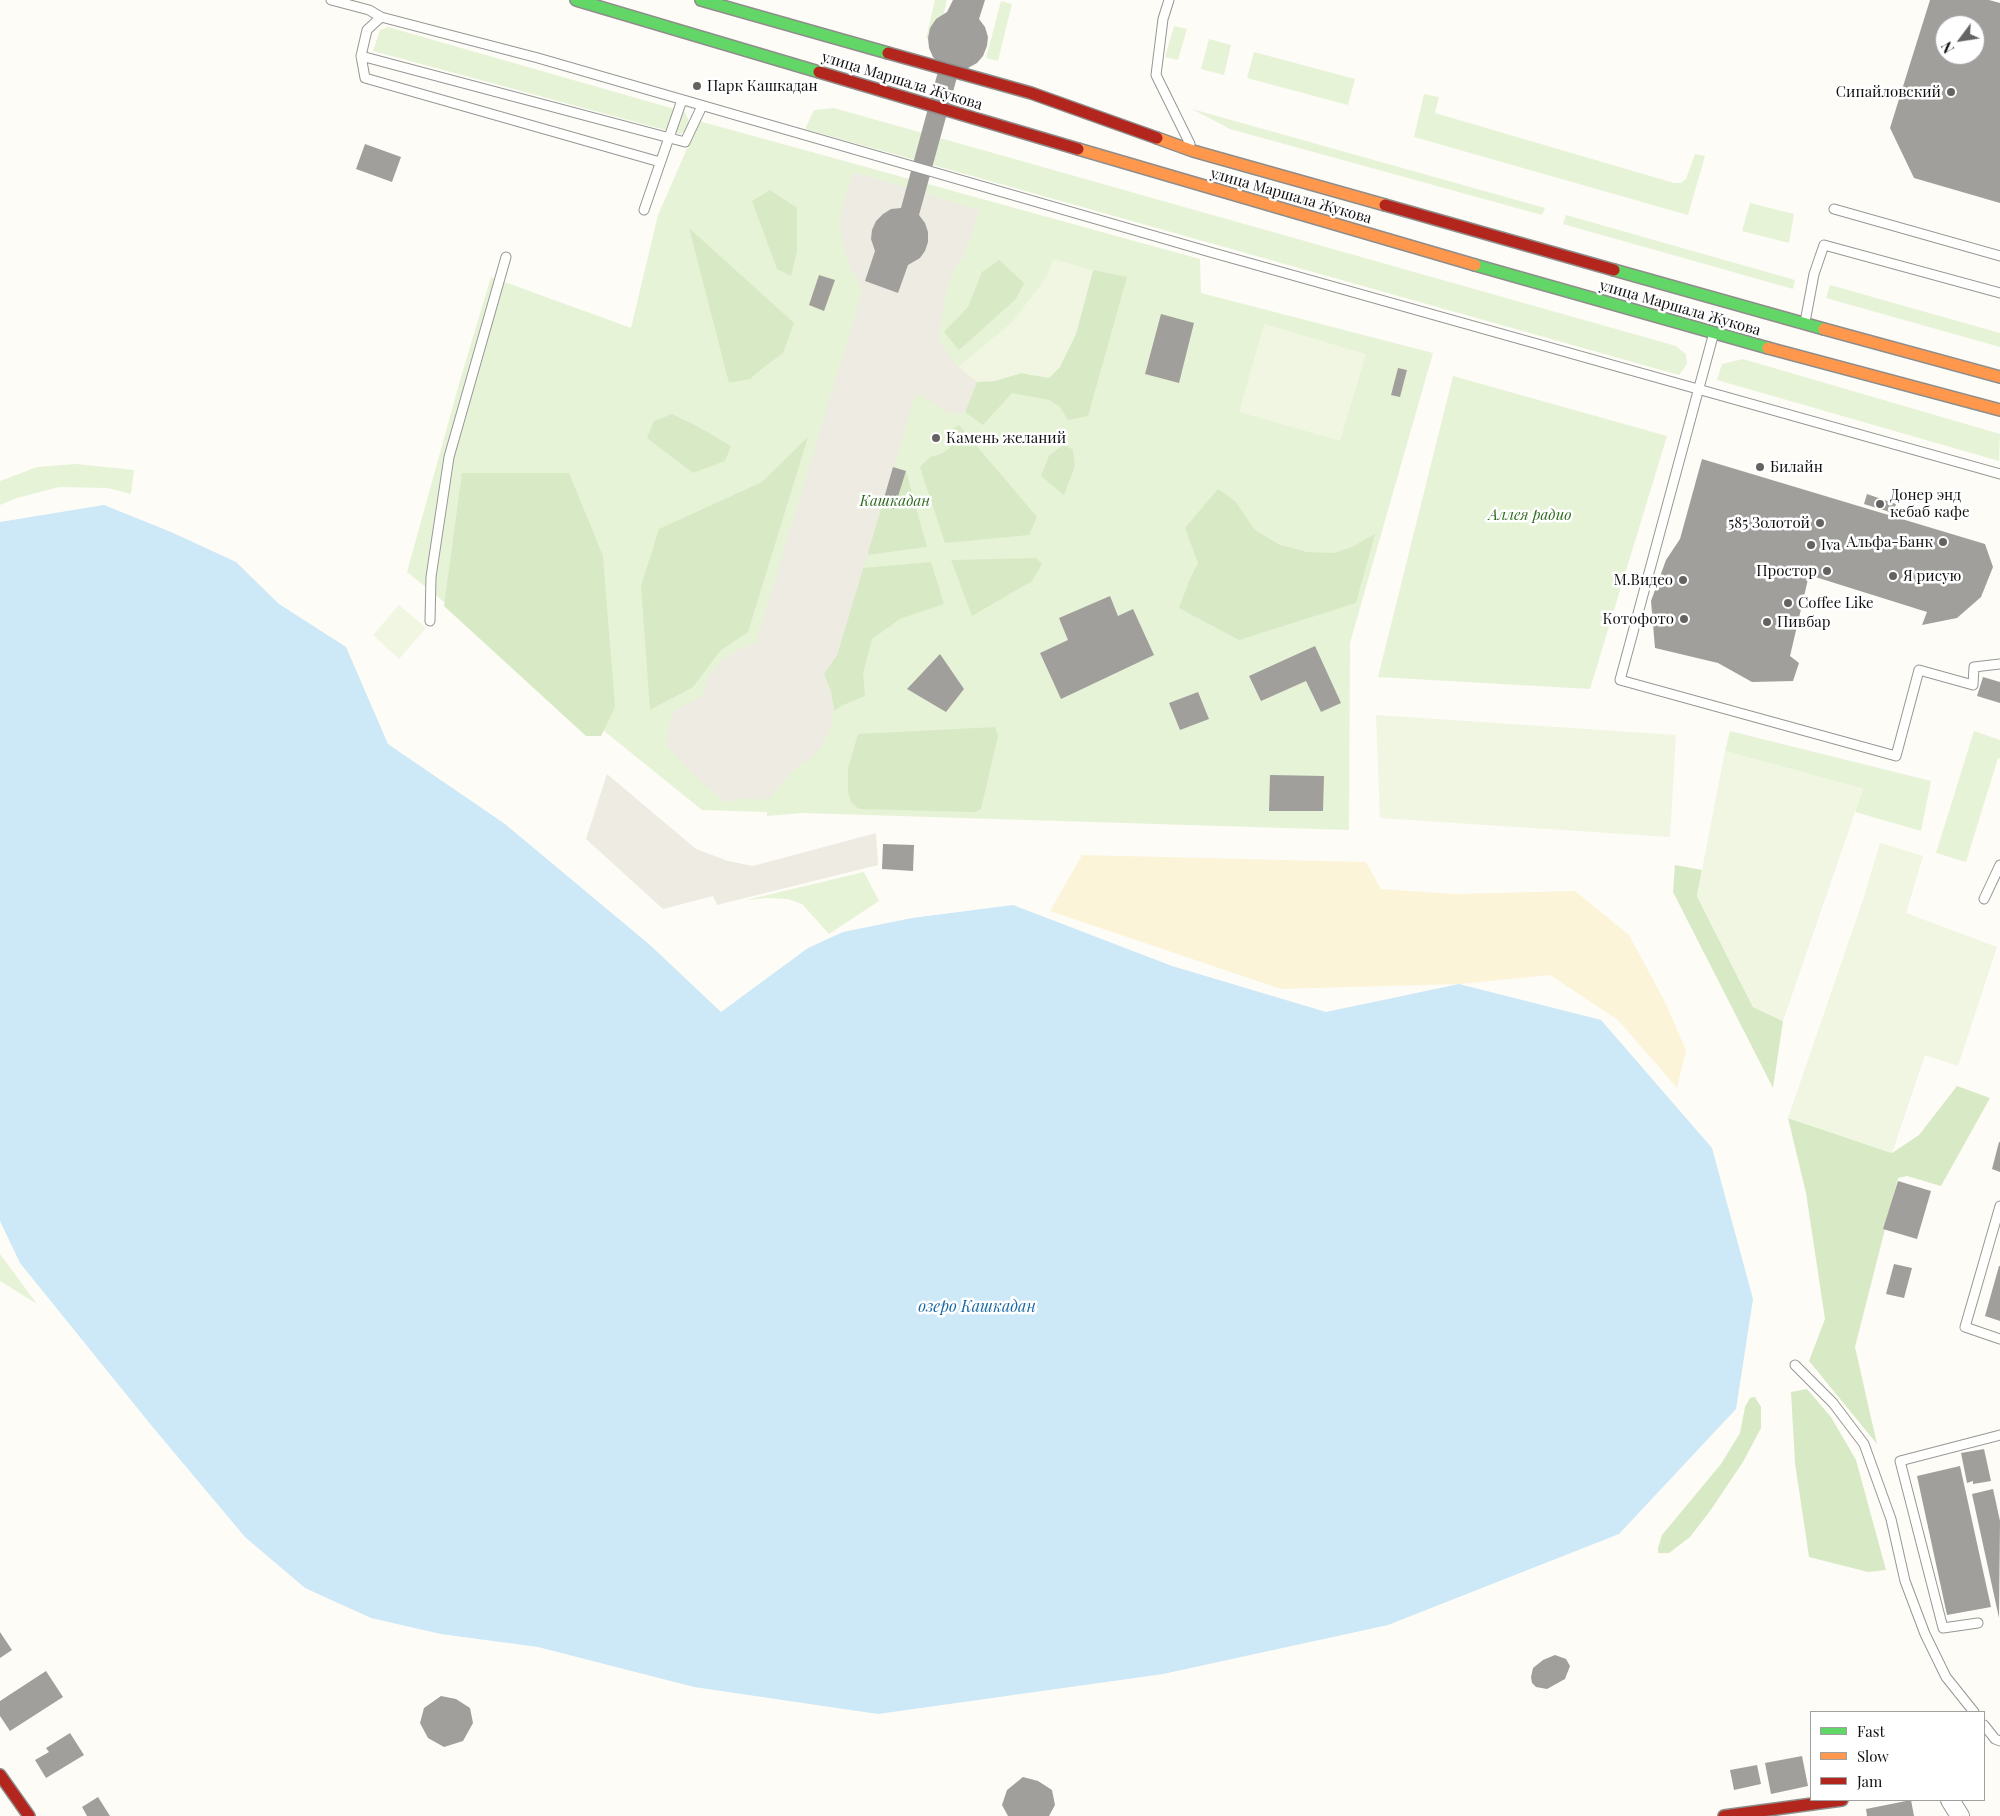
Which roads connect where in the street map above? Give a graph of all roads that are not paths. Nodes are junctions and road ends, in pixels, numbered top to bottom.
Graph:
1 (330, 0) edge
2 (576, 0) edge
3 (701, 0) edge
4 (1169, 0) edge
5 (381, 17) junction
6 (361, 56) junction
7 (682, 100) junction
8 (702, 106) junction
9 (669, 137) junction
10 (1194, 151) junction
11 (660, 162) junction
12 (1834, 209) dead end
13 (644, 210) dead end
14 (2000, 256) edge
15 (506, 257) dead end
16 (2000, 293) edge
17 (1804, 324) junction
18 (1714, 333) junction
19 (2000, 377) edge
20 (1698, 389) junction
21 (2000, 410) edge
22 (2000, 474) edge
23 (430, 621) dead end
24 (2000, 664) edge
25 (2000, 865) edge
26 (1984, 899) dead end
27 (2000, 1206) edge
28 (2000, 1339) edge
29 (1794, 1365) dead end
30 (2000, 1435) edge
31 (1978, 1623) dead end
32 (1973, 1711) edge
33 (1985, 1725) edge
34 (2000, 1741) edge
35 (0, 1775) edge
36 (1835, 1801) edge
37 (1951, 1801) edge
38 (29, 1816) edge
39 (1724, 1816) edge
40 (1960, 1816) edge

1 - 5 lane
2 - 18 main road, улица Маршала Жукова
3 - 10 main road, улица Маршала Жукова
4 - 10 lane
5 - 6 lane
5 - 7 lane
6 - 9 lane
6 - 11 lane
7 - 8 lane
7 - 9 lane
8 - 9 lane
8 - 20 lane
9 - 11 lane
10 - 17 main road, улица Маршала Жукова
11 - 13 lane
12 - 14 lane
15 - 23 lane
16 - 17 lane
17 - 19 main road, улица Маршала Жукова
18 - 20 lane
18 - 21 main road, улица Маршала Жукова
20 - 22 lane
20 - 24 lane
25 - 26 lane
27 - 28 lane
29 - 32 lane
30 - 31 lane
33 - 34 lane
35 - 38 main road
36 - 39 main road
37 - 40 street

